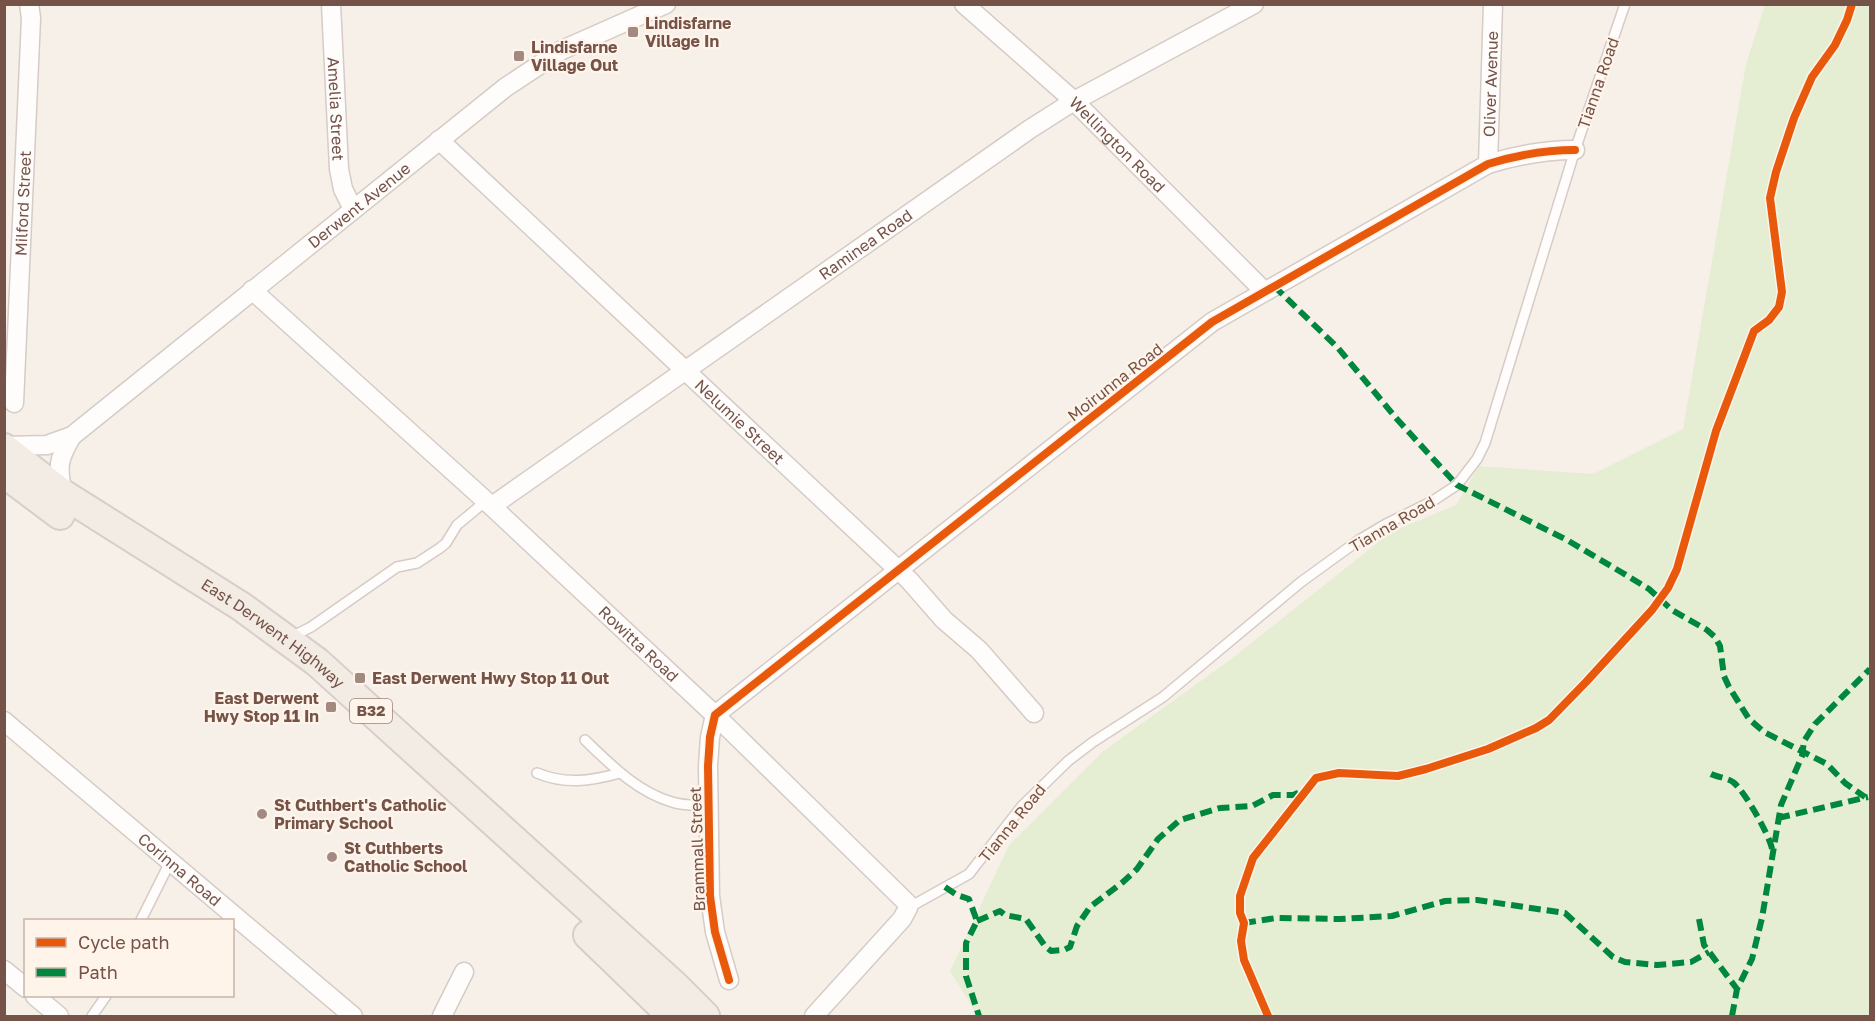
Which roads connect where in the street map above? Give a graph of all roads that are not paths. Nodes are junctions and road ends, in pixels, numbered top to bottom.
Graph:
1 (29, 4) edge
2 (331, 4) edge
3 (666, 4) edge
4 (964, 4) edge
5 (1254, 4) edge
6 (1493, 4) edge
7 (1625, 4) edge
8 (1074, 101) junction
9 (439, 140) junction
10 (1575, 150) junction
11 (1488, 164) junction
12 (352, 209) junction
13 (252, 290) junction
14 (1264, 291) junction
15 (686, 370) junction
16 (14, 403) dead end
17 (72, 436) junction
18 (4, 447) edge
19 (6, 480) edge
20 (63, 494) junction
21 (489, 503) junction
22 (897, 570) junction
23 (286, 639) junction
24 (1034, 713) dead end
25 (715, 715) junction
26 (4, 721) edge
27 (585, 740) dead end
28 (537, 772) dead end
29 (620, 773) junction
30 (710, 806) junction
31 (170, 862) junction
32 (908, 908) junction
33 (142, 919) edge
34 (4, 970) edge
35 (464, 972) dead end
36 (729, 980) dead end
37 (24, 986) edge
38 (36, 997) edge
39 (105, 997) edge
40 (697, 1014) edge
41 (60, 1017) edge
42 (92, 1017) edge
43 (353, 1017) edge
44 (442, 1017) edge
45 (814, 1017) edge

1 - 16 street, Milford Street
2 - 12 street, Amelia Street
3 - 9 street, Derwent Avenue
4 - 8 street, Wellington Road
5 - 8 street, Raminea Road
6 - 11 street, Oliver Avenue
7 - 10 lane, Tianna Road
8 - 14 street, Wellington Road
8 - 15 street, Raminea Road
9 - 12 street, Derwent Avenue
9 - 15 street, Nelumie Street
10 - 11 street, Moirunna Road
10 - 32 lane, Tianna Road
11 - 14 street, Moirunna Road
12 - 13 street, Derwent Avenue
13 - 17 street, Derwent Avenue
13 - 21 street, Rowitta Road
14 - 22 street, Moirunna Road
15 - 21 street, Raminea Road
15 - 22 street, Nelumie Street
17 - 18 street, Derwent Avenue
17 - 20 street, Derwent Avenue
18 - 20 main road, East Derwent Highway / B32
19 - 40 main road, East Derwent Highway / B32
20 - 23 main road, East Derwent Highway / B32
21 - 23 lane, Raminea Road
21 - 25 street, Rowitta Road
22 - 24 street, Nelumie Street
22 - 25 street, Moirunna Road
23 - 40 main road, East Derwent Highway / B32
25 - 30 street, Brammall Street
25 - 32 street, Rowitta Road
26 - 31 street, Corinna Road
27 - 29 lane
28 - 29 lane
29 - 30 lane
30 - 36 street, Brammall Street
31 - 33 lane
31 - 43 street, Corinna Road
32 - 45 street
34 - 37 street
35 - 44 street
38 - 41 street
39 - 42 lane

